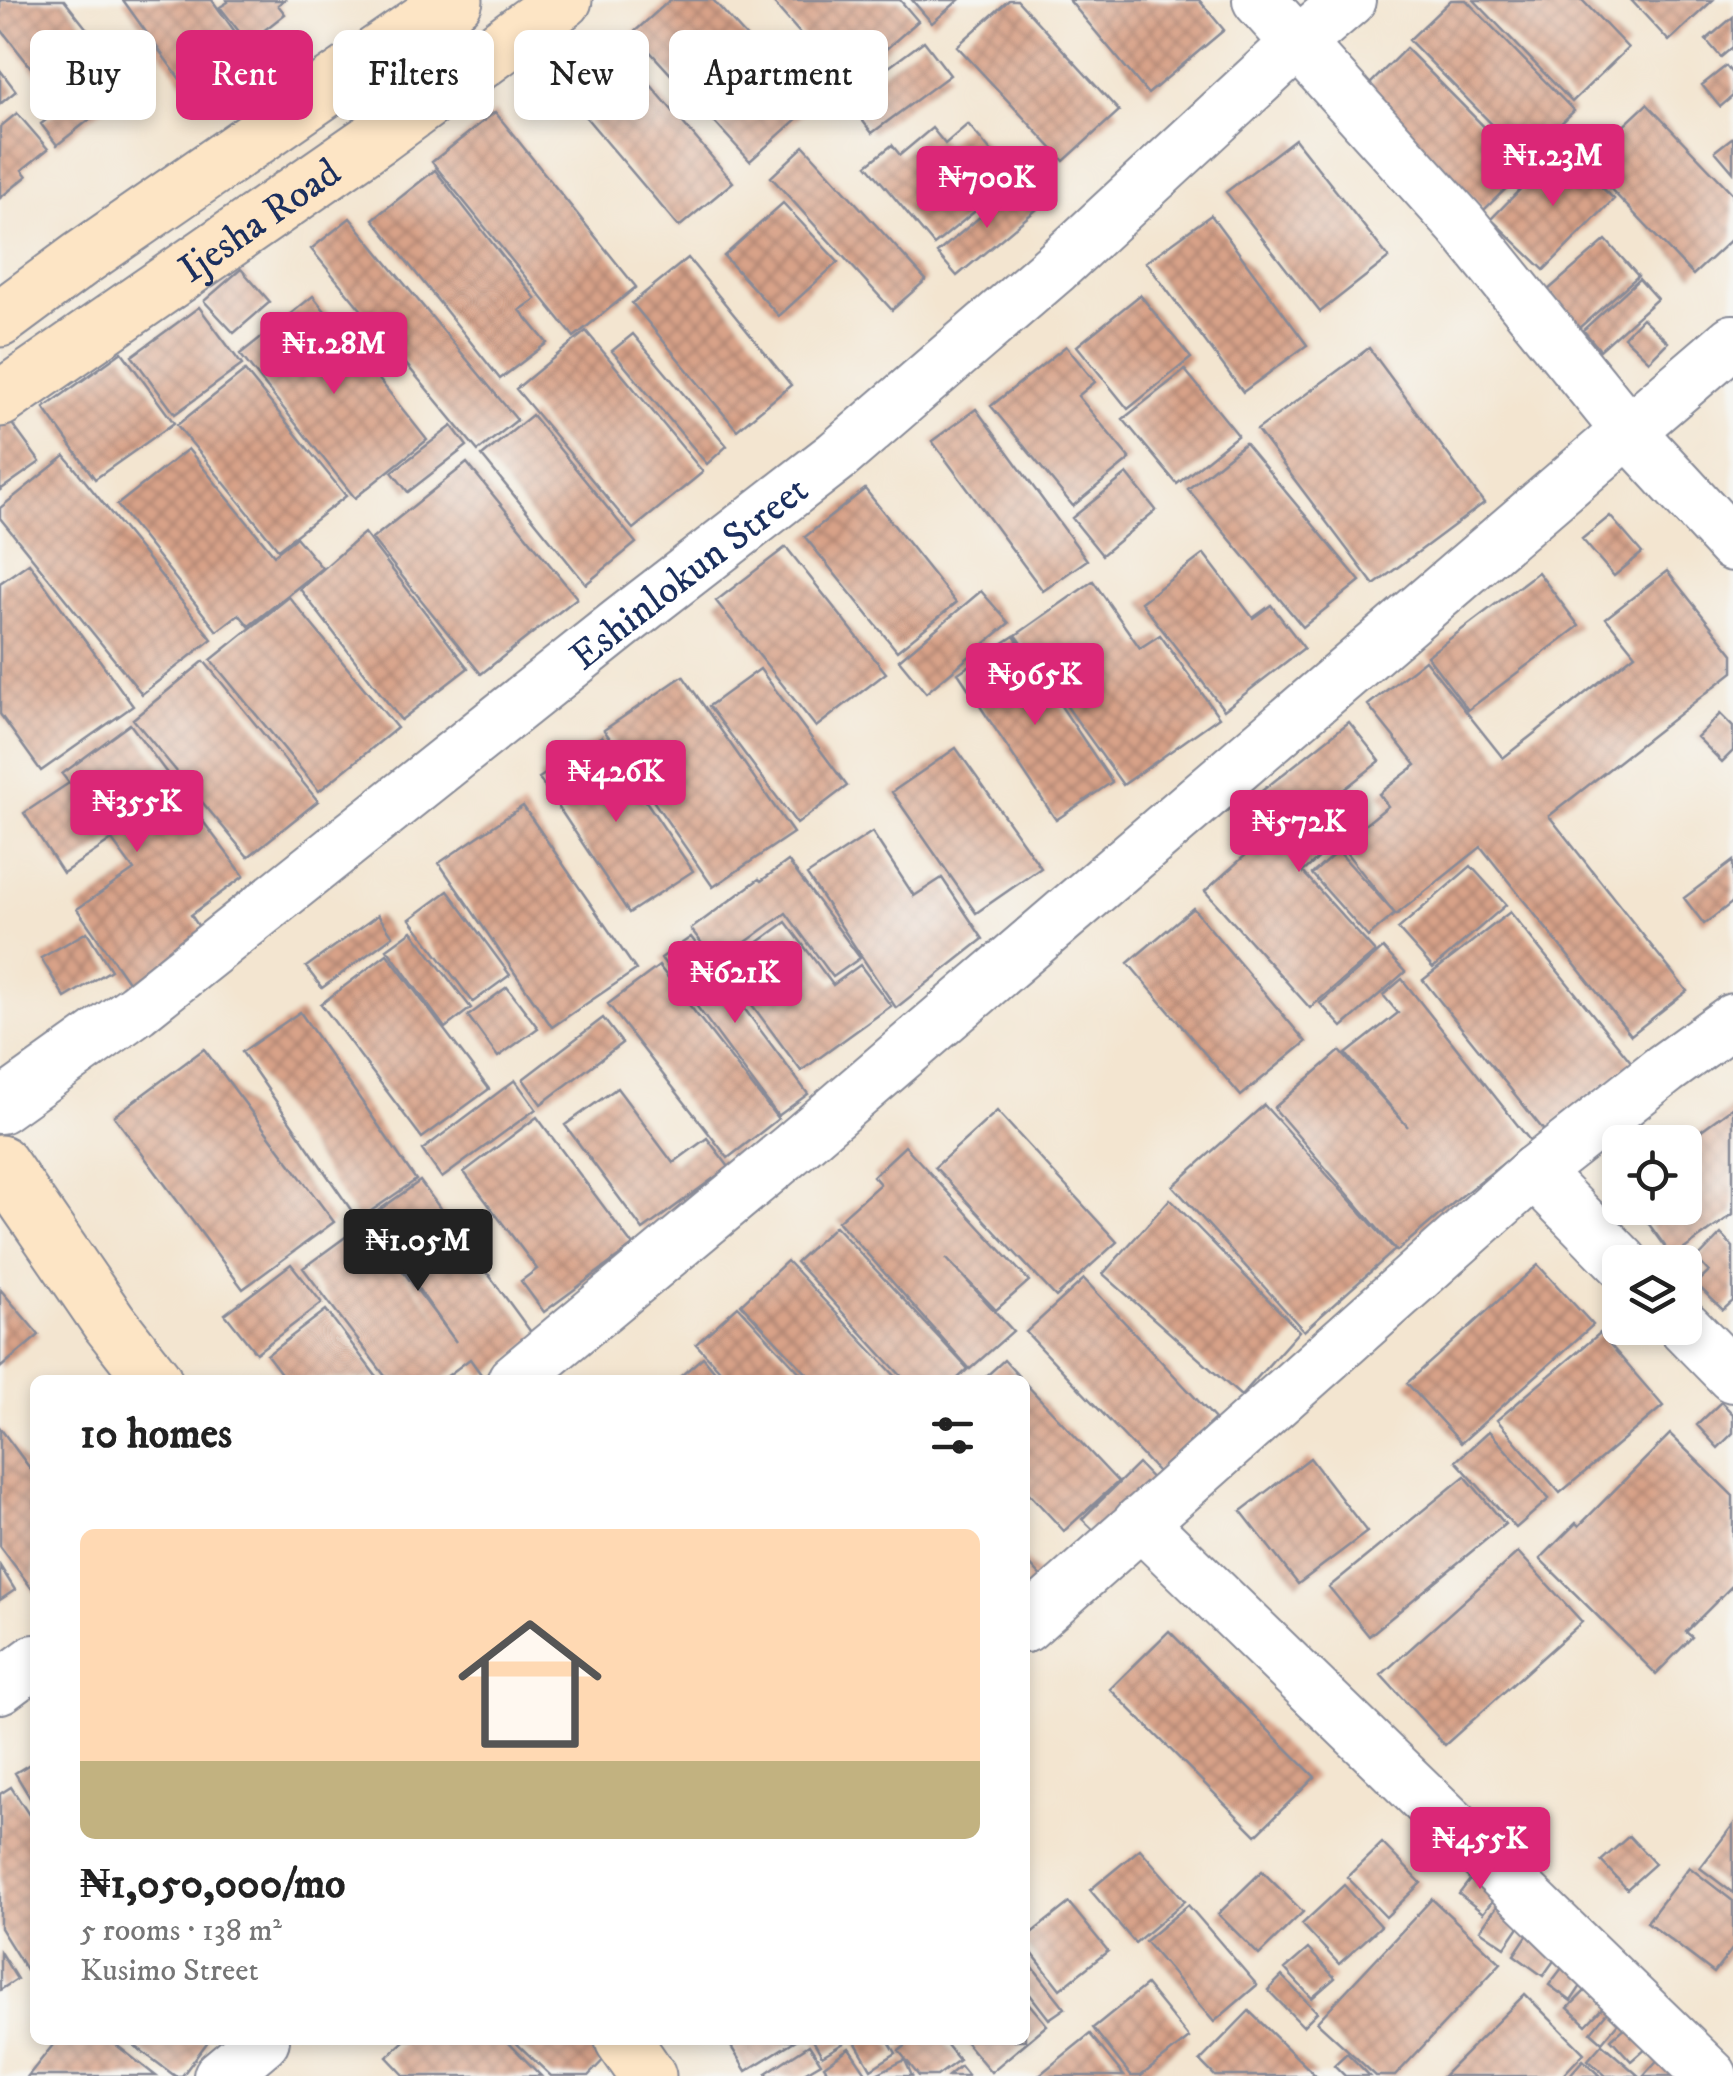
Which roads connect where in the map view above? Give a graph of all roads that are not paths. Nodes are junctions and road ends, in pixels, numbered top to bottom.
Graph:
1 (454, 0) edge
2 (564, 0) edge
3 (1259, 0) edge
4 (1349, 0) edge
5 (1297, 44) junction
6 (0, 320) edge
7 (1733, 341) edge
8 (0, 399) edge
9 (1629, 432) junction
10 (1733, 545) edge
11 (1733, 1020) edge
12 (0, 1107) edge
13 (0, 1163) edge
14 (1534, 1172) junction
15 (1605, 1245) edge
16 (1702, 1344) edge
17 (150, 1375) edge
18 (520, 1375) edge
19 (1733, 1376) edge
20 (1140, 1522) junction
21 (1030, 1621) edge
22 (30, 1665) edge
23 (0, 1686) edge
24 (257, 2045) edge
25 (626, 2045) edge
26 (220, 2076) edge
27 (648, 2076) edge
28 (1712, 2076) edge

1 - 6 main road, Ijesha Road
2 - 8 main road, Ijesha Road
3 - 5 street
4 - 5 street, Eshinlokun Street
5 - 9 street
5 - 12 street, Eshinlokun Street
7 - 9 street
9 - 10 street
9 - 18 street
11 - 14 street
13 - 17 main road
14 - 15 street
14 - 20 street
16 - 19 street
20 - 21 street
20 - 28 street
22 - 23 street
24 - 26 street
25 - 27 main road

